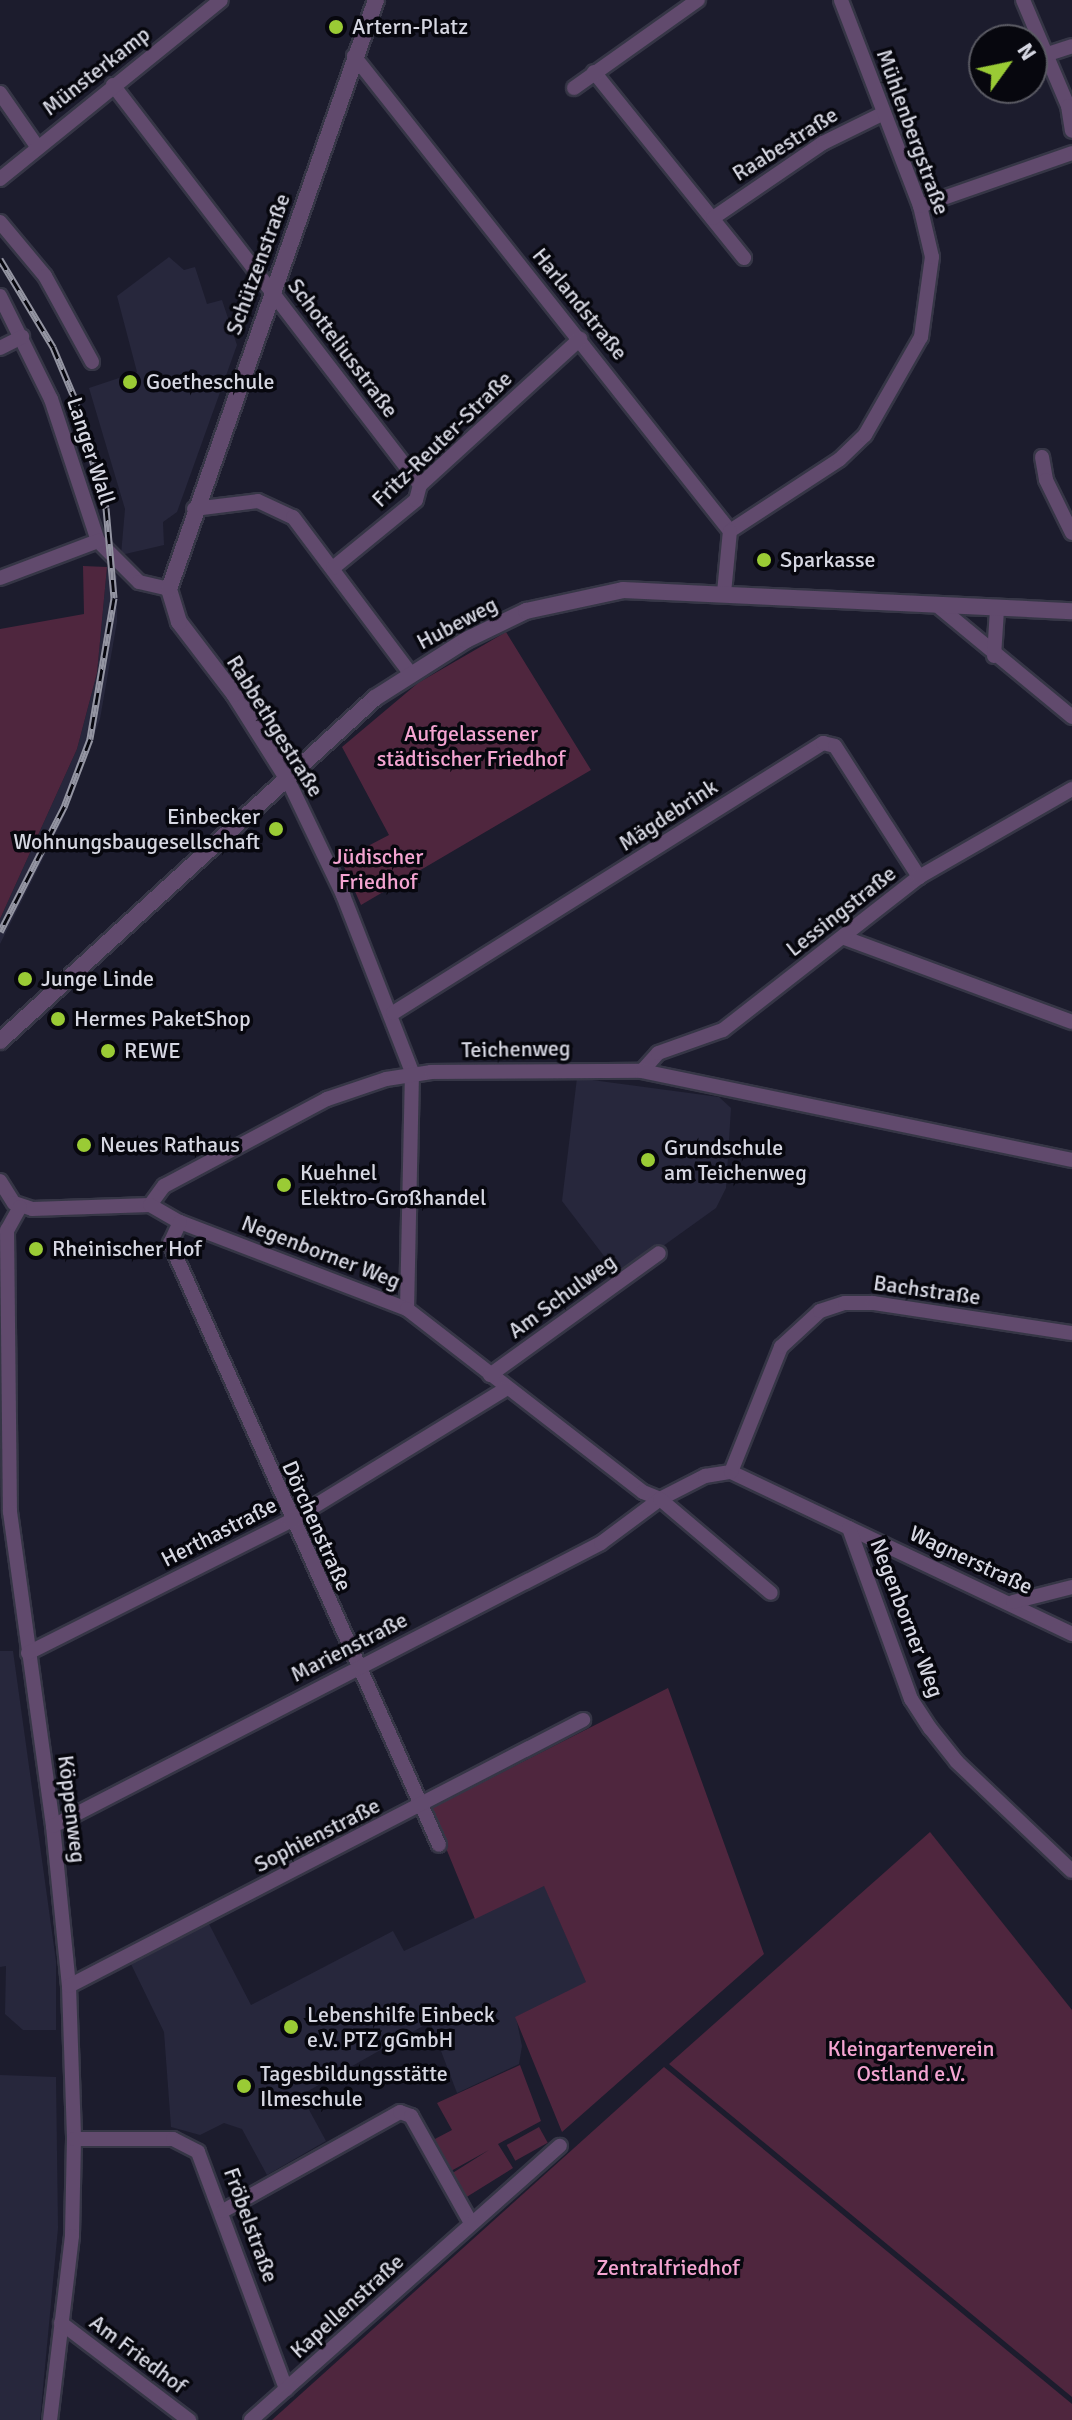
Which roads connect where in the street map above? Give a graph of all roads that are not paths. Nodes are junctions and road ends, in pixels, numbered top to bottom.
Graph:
1 (221, 0) edge
2 (376, 0) edge
3 (698, 0) edge
4 (841, 0) edge
5 (1023, 0) edge
6 (1034, 24) edge
7 (1072, 46) edge
8 (1048, 54) joint
9 (354, 56) junction
10 (594, 72) junction
11 (113, 85) junction
12 (574, 88) dead end
13 (0, 93) edge
14 (884, 113) junction
15 (1072, 131) edge
16 (36, 145) junction
17 (1072, 153) edge
18 (0, 179) edge
19 (920, 206) junction
20 (713, 218) junction
21 (0, 222) edge
22 (744, 258) dead end
23 (272, 289) junction
24 (0, 296) edge
25 (22, 337) junction
26 (580, 339) junction
27 (0, 348) edge
28 (92, 362) dead end
29 (1042, 457) dead end
30 (420, 485) junction
31 (194, 509) junction
32 (730, 531) junction
33 (1072, 533) edge
34 (98, 541) junction
35 (333, 568) junction
36 (0, 578) edge
37 (169, 589) junction
38 (724, 593) junction
39 (938, 606) junction
40 (1072, 611) edge
41 (996, 614) junction
42 (994, 656) junction
43 (410, 673) junction
44 (1072, 717) edge
45 (287, 778) junction
46 (1072, 789) edge
47 (919, 877) junction
48 (845, 938) junction
49 (393, 1013) junction
50 (1072, 1022) edge
51 (0, 1041) edge
52 (642, 1071) junction
53 (412, 1072) junction
54 (1072, 1160) edge
55 (0, 1181) edge
56 (150, 1205) junction
57 (20, 1207) junction
58 (180, 1222) junction
59 (659, 1253) dead end
60 (407, 1309) junction
61 (1072, 1333) edge
62 (490, 1375) junction
63 (505, 1389) junction
64 (731, 1472) junction
65 (660, 1499) junction
66 (290, 1521) junction
67 (849, 1528) junction
68 (1072, 1587) edge
69 (771, 1593) dead end
70 (1013, 1602) junction
71 (1072, 1634) edge
72 (28, 1653) junction
73 (356, 1668) junction
74 (583, 1720) dead end
75 (420, 1807) junction
76 (53, 1826) junction
77 (439, 1845) dead end
78 (1072, 1871) edge
79 (69, 1986) junction
80 (74, 2139) junction
81 (560, 2146) dead end
82 (223, 2211) junction
83 (471, 2223) junction
84 (61, 2323) junction
85 (286, 2389) junction
86 (50, 2420) edge
87 (189, 2420) edge
88 (251, 2420) edge

1 - 11 street, Münsterkamp
2 - 9 street, Schützenstraße
3 - 10 street
4 - 14 street, Mühlenbergstraße
5 - 6 street
7 - 8 street
8 - 15 street
9 - 23 street, Schützenstraße
9 - 26 street, Harlandstraße
10 - 12 street
10 - 20 street
11 - 16 street, Münsterkamp
11 - 23 street, Schotteliusstraße
13 - 16 street
14 - 19 street, Mühlenbergstraße
14 - 20 street, Raabestraße
16 - 18 street, Münsterkamp
17 - 19 street
19 - 32 street, Mühlenbergstraße
20 - 22 street
21 - 28 street
23 - 30 street, Schotteliusstraße
23 - 31 street, Schützenstraße
24 - 25 street, Langer Wall
25 - 27 street
25 - 34 street, Langer Wall
26 - 30 street, Fritz-Reuter-Straße
26 - 32 street, Harlandstraße
29 - 33 street
30 - 35 street, Fritz-Reuter-Straße
31 - 35 street
31 - 37 street, Schützenstraße
32 - 38 street
34 - 36 street
34 - 37 street, Langer Wall
35 - 43 street
37 - 45 street, Rabbethgestraße
38 - 39 street, Hubeweg
38 - 43 street, Hubeweg
39 - 41 street, Hubeweg
39 - 42 street
40 - 41 street, Hubeweg
41 - 42 street
42 - 44 street
43 - 45 street, Hubeweg
45 - 49 street, Rabbethgestraße
45 - 51 street, Hubeweg
46 - 47 street, Lessingstraße
47 - 48 street, Lessingstraße
47 - 49 street, Mägdebrink
48 - 50 street
48 - 52 street, Lessingstraße
49 - 53 street, Rabbethgestraße
52 - 53 street, Teichenweg
52 - 54 street, Teichenweg
53 - 56 street, Teichenweg
53 - 60 street, Rabbethgestraße
55 - 57 street
56 - 57 street
56 - 58 street, Negenborner Weg
57 - 72 street, Köppenweg
58 - 60 street, Negenborner Weg
58 - 66 street, Dörchenstraße
59 - 62 street, Am Schulweg
60 - 62 street, Negenborner Weg
61 - 64 street, Bachstraße
62 - 63 street, Negenborner Weg
63 - 65 street, Negenborner Weg
63 - 66 street, Herthastraße
64 - 65 street
64 - 67 street, Negenborner Weg
65 - 69 street, Negenborner Weg
65 - 73 street, Marienstraße
66 - 72 street, Herthastraße
66 - 73 street, Dörchenstraße
67 - 70 street, Wagnerstraße
67 - 78 street, Negenborner Weg
68 - 70 street
70 - 71 street, Wagnerstraße
72 - 76 street, Köppenweg
73 - 75 street, Dörchenstraße
73 - 76 street, Marienstraße
74 - 75 street, Sophienstraße
75 - 77 street, Dörchenstraße
75 - 79 street, Sophienstraße
76 - 79 street, Köppenweg
79 - 80 street, Köppenweg
80 - 82 street, Fröbelstraße
80 - 84 street, Köppenweg
81 - 83 street, Kapellenstraße
82 - 83 street
82 - 85 street, Fröbelstraße
83 - 85 street, Kapellenstraße
84 - 86 street, Köppenweg
84 - 87 street, Am Friedhof
85 - 88 street, Kapellenstraße

